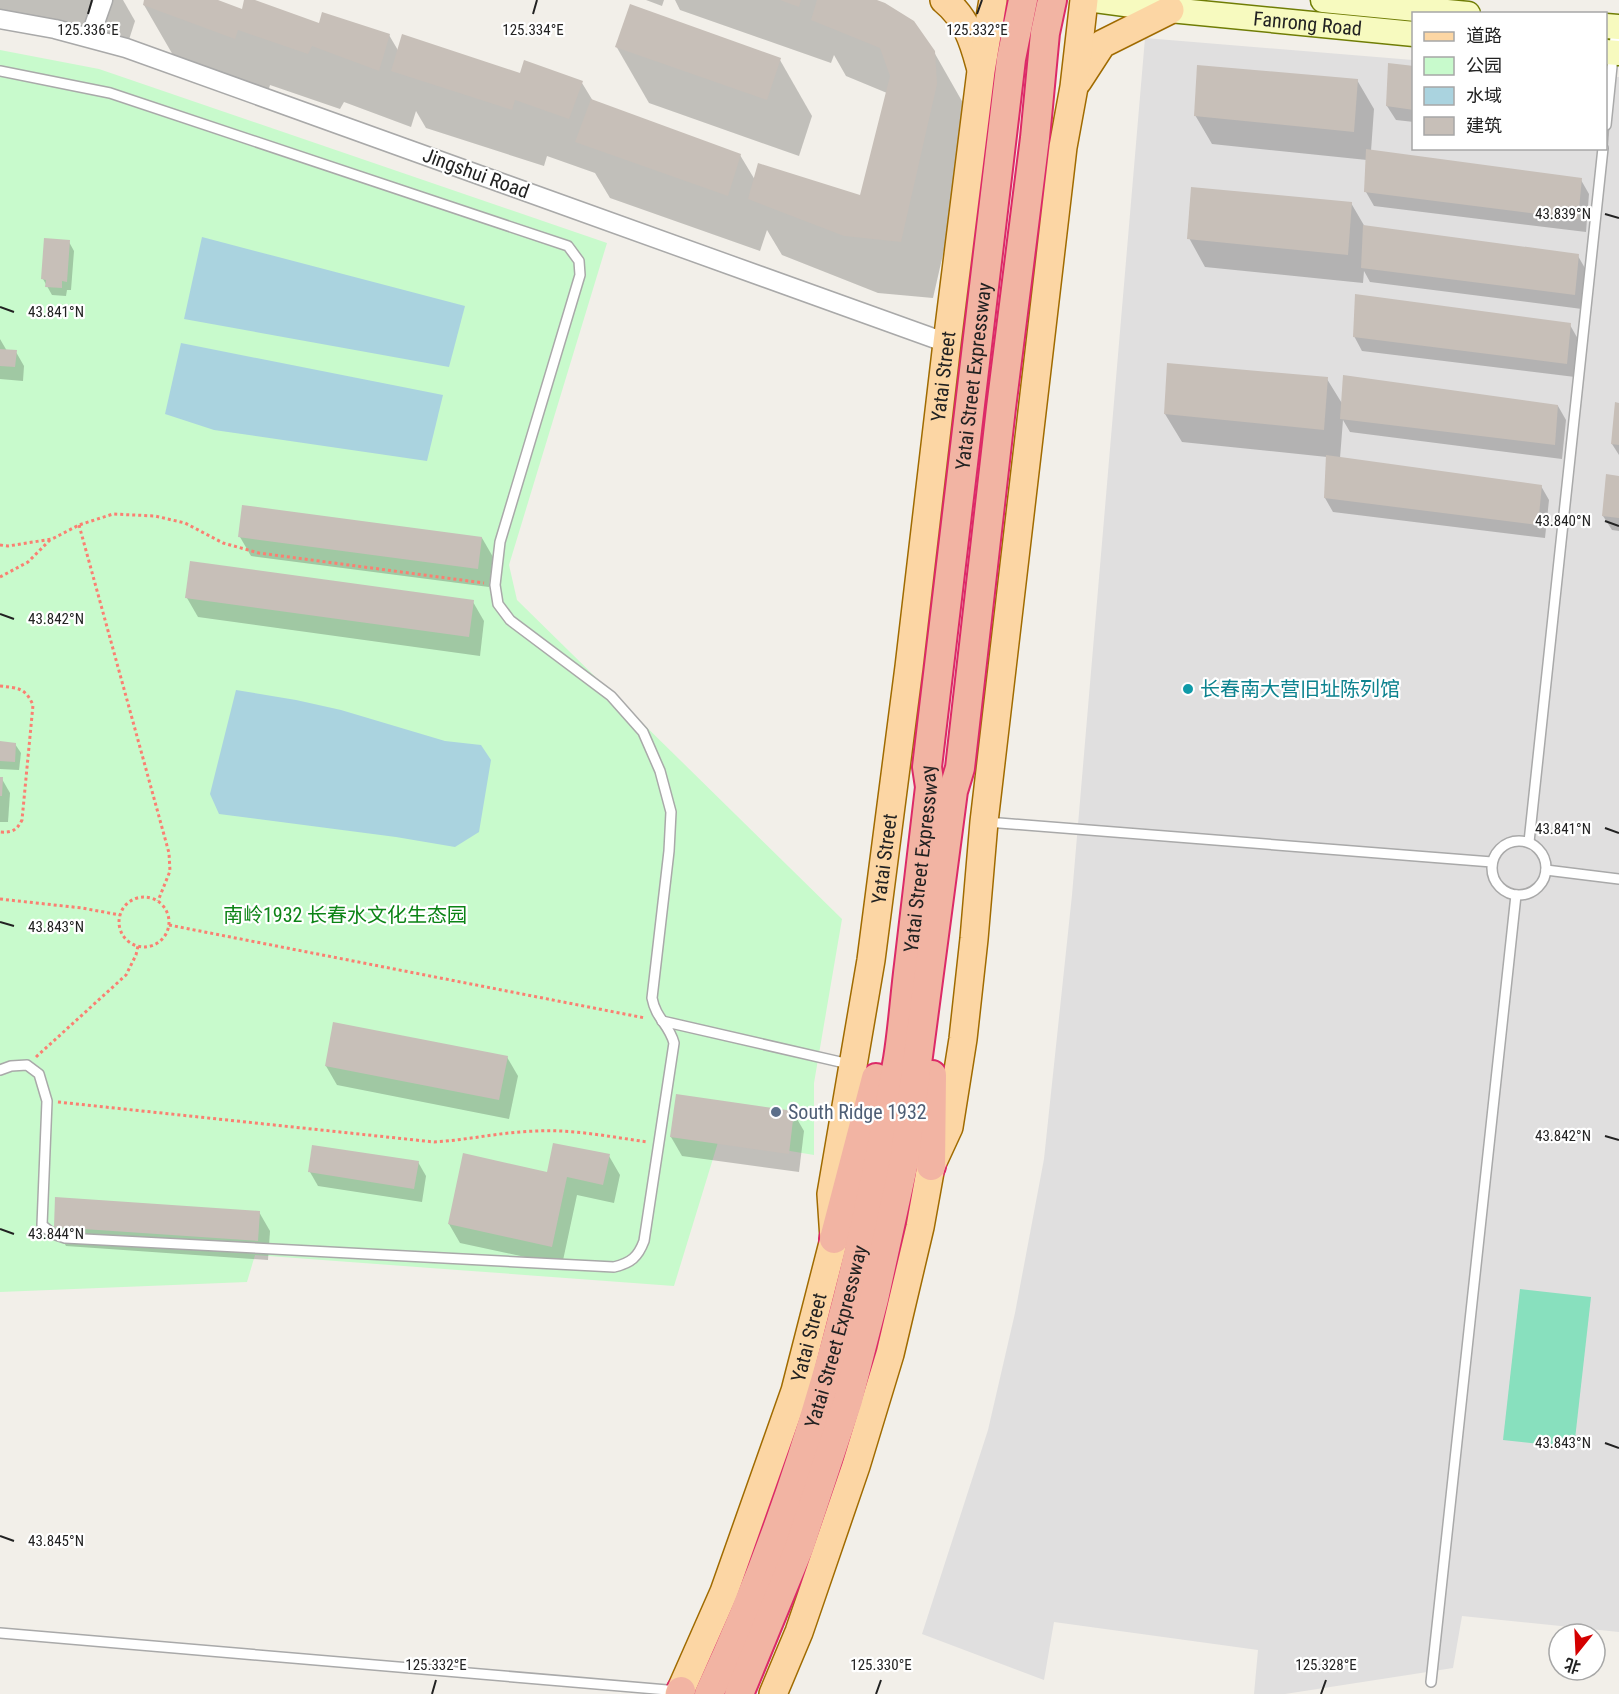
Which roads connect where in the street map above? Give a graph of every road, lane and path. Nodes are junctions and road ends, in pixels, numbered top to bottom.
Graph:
1 (103, 0) edge
2 (945, 0) edge
3 (993, 0) edge
4 (1023, 0) edge
5 (1052, 0) edge
6 (1084, 0) edge
7 (1095, 0) edge
8 (1323, 0) edge
9 (1170, 10) junction
10 (1447, 12) edge
11 (0, 19) edge
12 (1614, 27) edge
13 (1412, 34) edge
14 (90, 37) junction
15 (1613, 53) edge
16 (0, 71) edge
17 (981, 71) junction
18 (1074, 87) junction
19 (1607, 107) edge
20 (1603, 150) edge
21 (947, 343) junction
22 (79, 525) junction
23 (52, 539) junction
24 (0, 545) edge
25 (0, 577) edge
26 (495, 585) junction
27 (0, 686) edge
28 (927, 767) junction
29 (960, 768) junction
30 (984, 822) junction
31 (0, 832) edge
32 (1529, 842) junction
33 (1492, 862) junction
34 (1546, 870) junction
35 (1619, 879) edge
36 (1516, 895) junction
37 (0, 899) edge
38 (158, 901) junction
39 (120, 915) junction
40 (169, 925) junction
41 (138, 946) junction
42 (662, 1021) junction
43 (27, 1065) junction
44 (854, 1065) junction
45 (0, 1070) edge
46 (47, 1101) junction
47 (659, 1144) junction
48 (931, 1166) junction
49 (834, 1239) junction
50 (0, 1633) edge
51 (1431, 1682) dead end
52 (687, 1693) edge
53 (739, 1694) edge
54 (773, 1694) edge

1 - 14 street
2 - 17 main road
3 - 17 main road, Yatai Street
4 - 28 highway, Yatai Street Expressway
5 - 29 highway, Yatai Street Expressway
6 - 18 main road
7 - 9 main road, Fanrong Road
8 - 10 main road, Fanrong Road
9 - 13 main road, Fanrong Road
9 - 18 main road
11 - 14 street, Jingshui Road
12 - 15 lane
14 - 21 street, Jingshui Road
15 - 19 lane
16 - 26 lane
17 - 21 main road, Yatai Street
18 - 30 main road
20 - 32 lane
21 - 44 main road, Yatai Street
22 - 23 path
22 - 26 path
22 - 38 path
23 - 24 path
23 - 25 path
26 - 42 lane
27 - 31 path
28 - 49 highway
28 - 52 highway, Yatai Street Expressway
29 - 48 highway
29 - 53 highway, Yatai Street Expressway
30 - 33 lane
30 - 48 main road
32 - 33 lane
32 - 34 lane
33 - 36 lane
34 - 35 lane
34 - 36 lane
36 - 51 lane
37 - 39 path
38 - 39 path
38 - 40 path
39 - 41 path
40 - 41 path
40 - 42 path
41 - 43 path
42 - 44 lane
42 - 47 lane
43 - 45 lane
43 - 46 lane
44 - 49 main road, Yatai Street
46 - 47 path
46 - 47 lane
48 - 54 main road
49 - 52 main road, Yatai Street
50 - 52 lane

